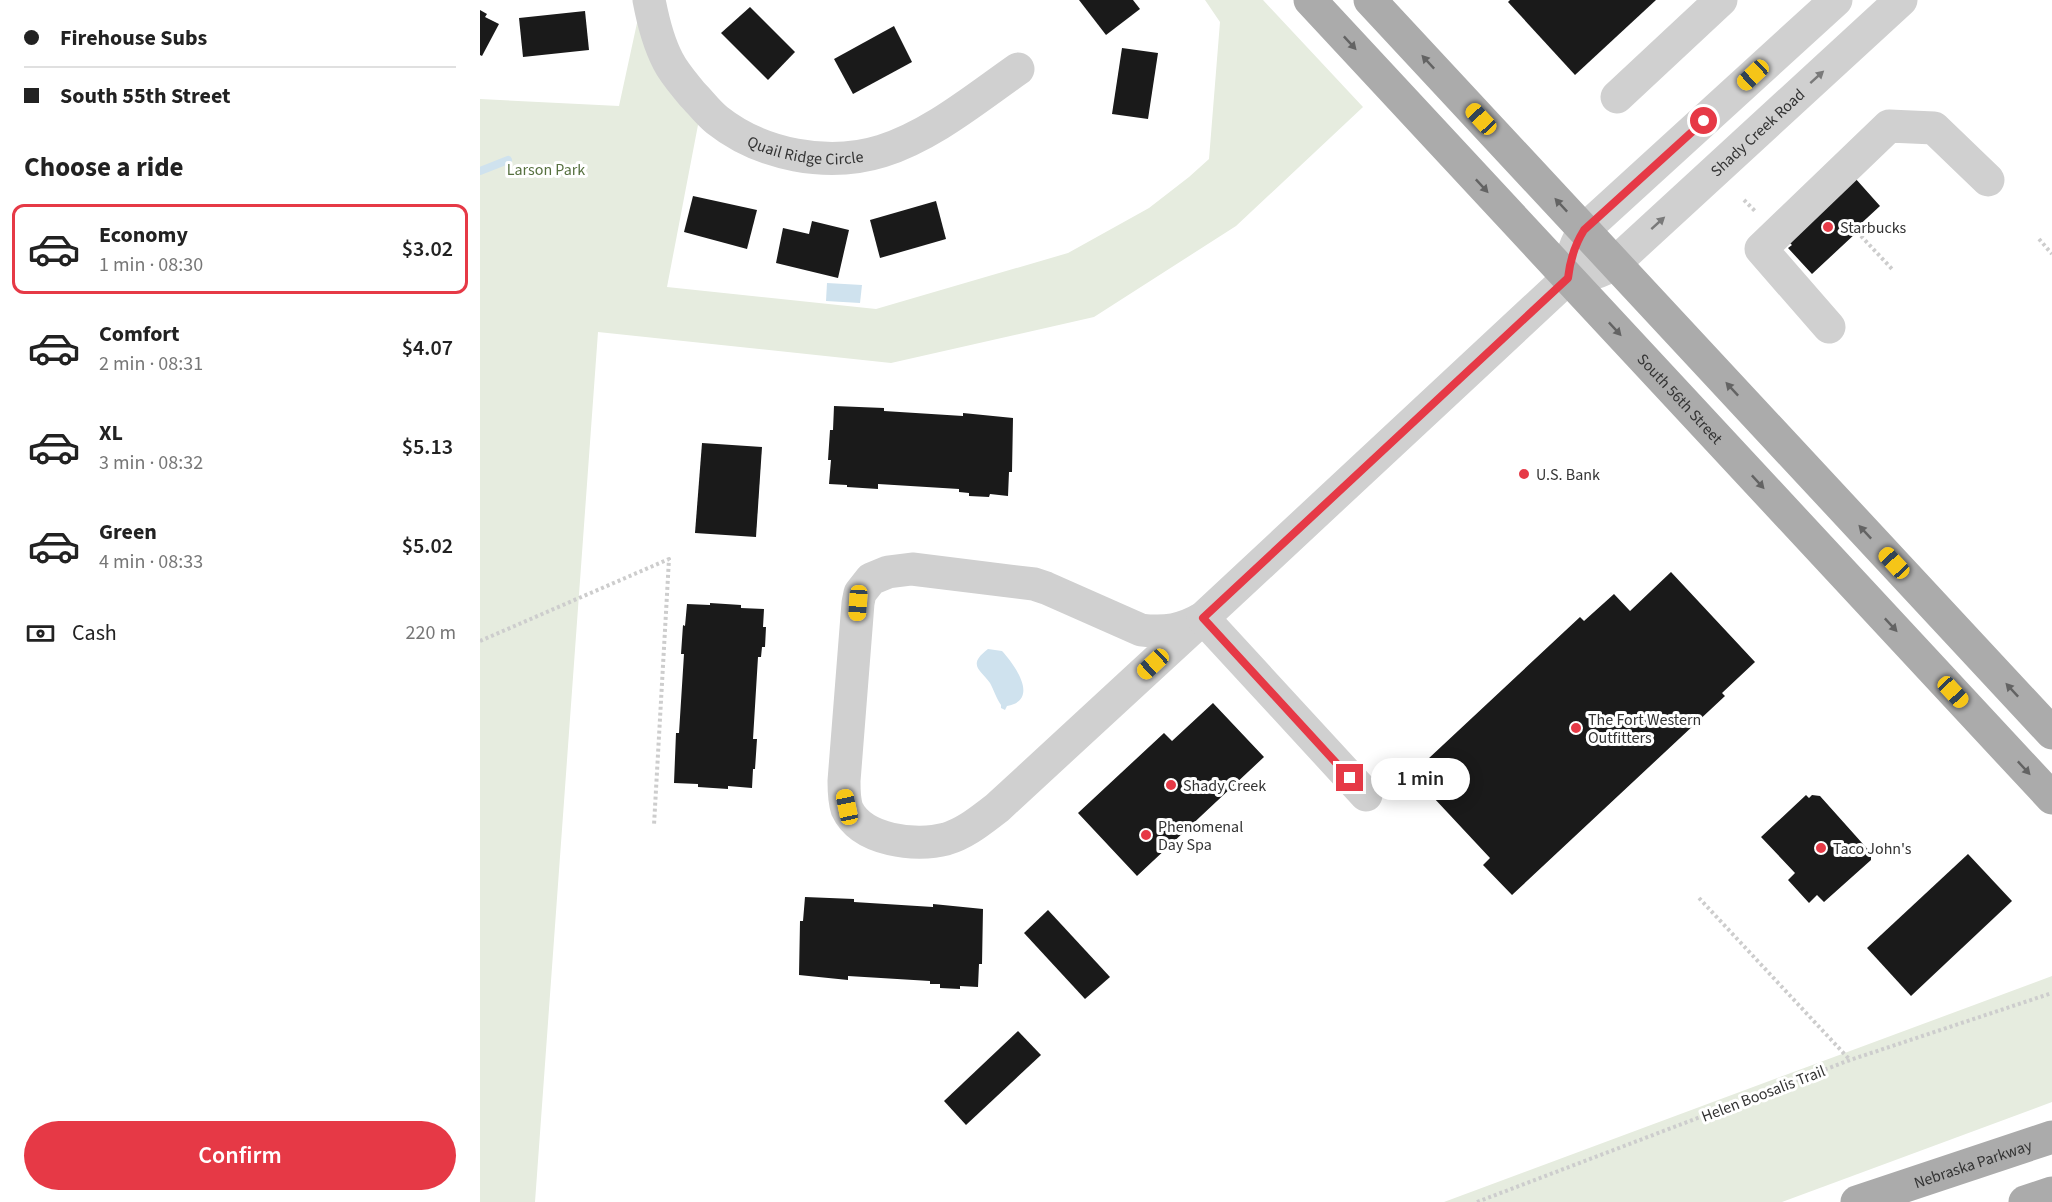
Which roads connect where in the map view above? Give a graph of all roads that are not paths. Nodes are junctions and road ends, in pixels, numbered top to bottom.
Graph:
1 (649, 0) edge
2 (1310, 0) edge
3 (1370, 0) edge
4 (1721, 0) edge
5 (1836, 0) edge
6 (1901, 0) edge
7 (1018, 69) dead end
8 (1617, 97) dead end
9 (1988, 180) dead end
10 (1584, 230) junction
11 (1615, 263) junction
12 (1568, 278) junction
13 (1830, 327) dead end
14 (1203, 618) junction
15 (2052, 733) edge
16 (1366, 795) dead end
17 (2052, 798) edge
18 (2052, 1137) edge
19 (2052, 1193) edge
20 (1857, 1202) edge
21 (2025, 1202) edge

1 - 7 street, Quail Ridge Circle
2 -> 12 main road, South 56th Street
10 -> 3 main road
4 - 8 street
5 - 10 street
11 -> 6 street, Shady Creek Road
9 - 13 street
10 - 11 main road
10 - 12 street
11 - 12 street, Shady Creek Road
15 -> 11 main road
12 - 14 street
12 -> 17 main road, South 56th Street
14 - 14 street
14 - 16 street
18 - 20 main road, Nebraska Parkway
19 - 21 main road

